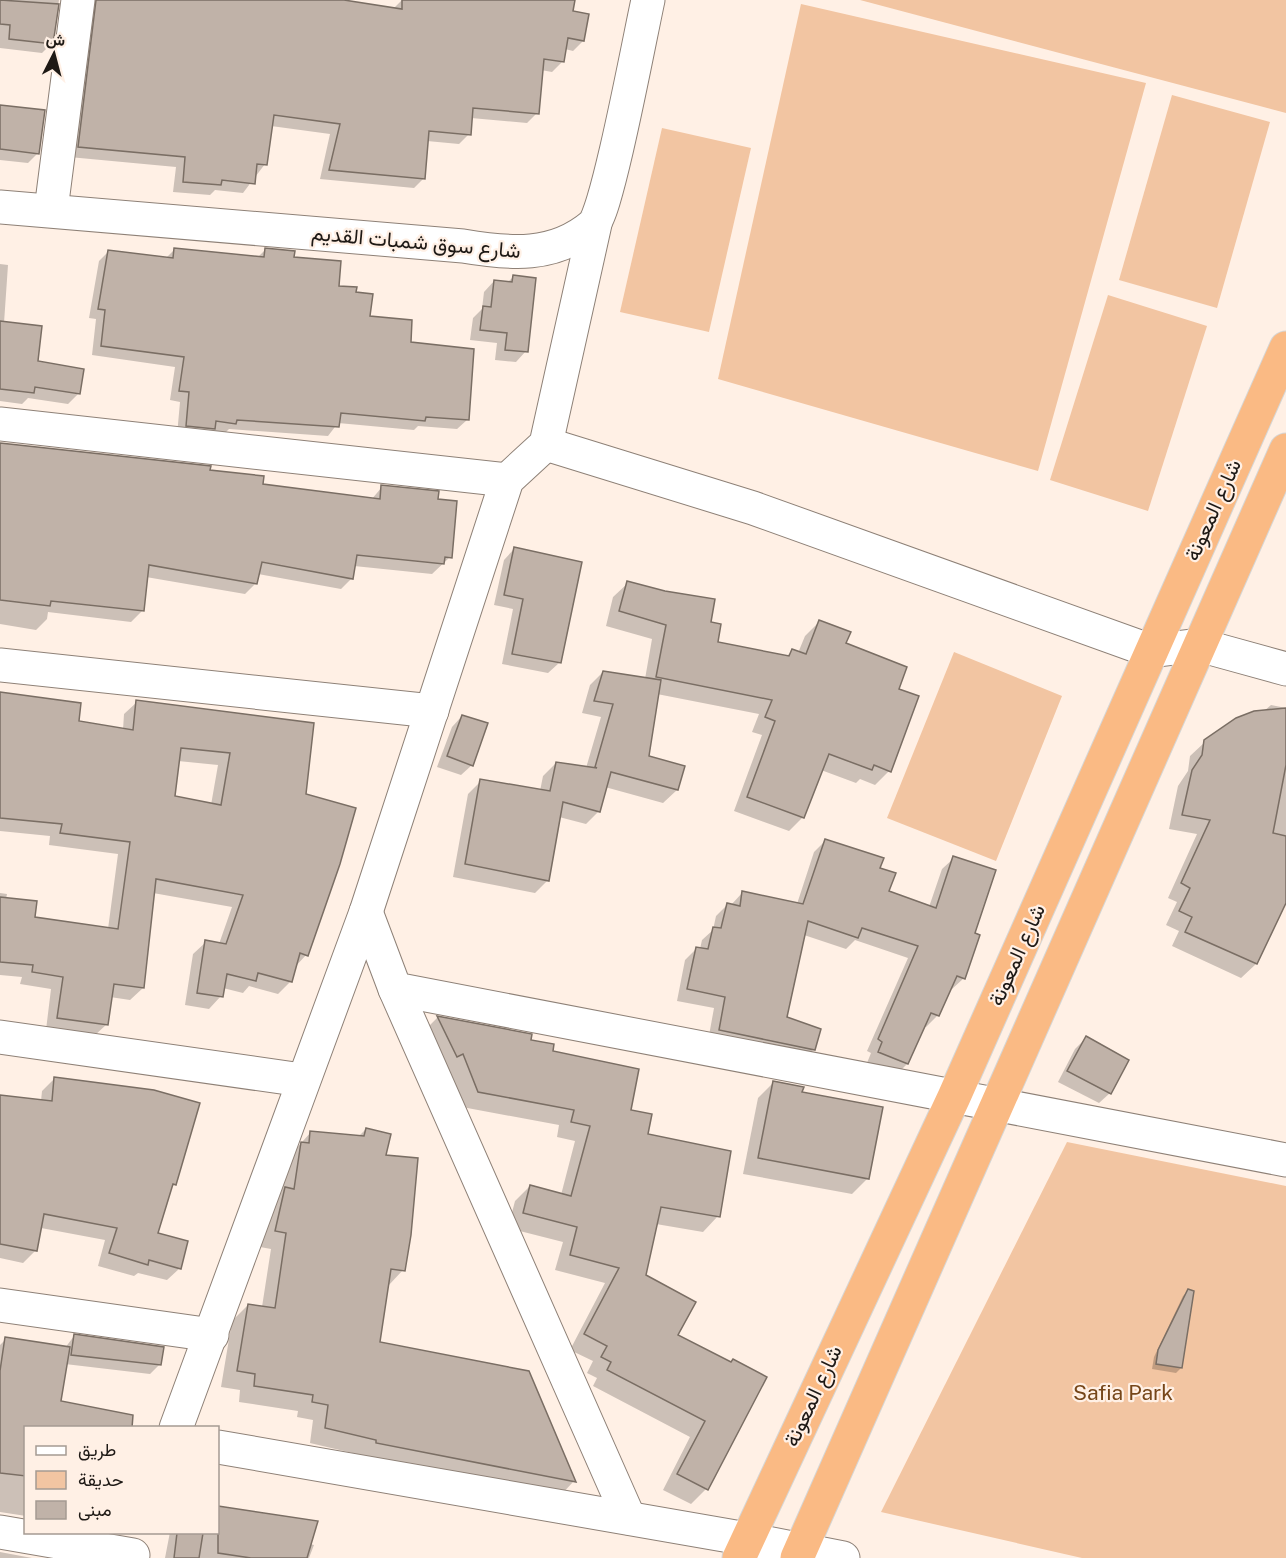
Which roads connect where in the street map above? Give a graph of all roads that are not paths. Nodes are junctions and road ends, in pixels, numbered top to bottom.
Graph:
1 (78, 0) edge
2 (648, 0) edge
3 (0, 207) edge
4 (51, 210) junction
5 (595, 224) junction
6 (1286, 348) edge
7 (0, 424) edge
8 (546, 444) junction
9 (1286, 450) edge
10 (507, 480) junction
11 (1199, 645) junction
12 (1151, 651) junction
13 (0, 665) edge
14 (1286, 669) edge
15 (432, 711) junction
16 (366, 912) junction
17 (395, 989) junction
18 (0, 1037) edge
19 (302, 1080) junction
20 (954, 1097) junction
21 (997, 1102) junction
22 (1286, 1160) edge
23 (0, 1305) edge
24 (212, 1335) junction
25 (177, 1426) edge
26 (219, 1447) edge
27 (629, 1518) junction
28 (0, 1532) edge
29 (135, 1548) edge
30 (743, 1548) edge
31 (799, 1554) edge
32 (843, 1558) edge

1 - 4 street
2 - 5 street
3 - 4 street, شارع سوق شمبات القديم
4 - 5 street, شارع سوق شمبات القديم
5 - 8 street
6 - 12 highway, شارع المعونة
7 - 10 street
8 - 10 street
8 - 12 street
9 - 11 highway, شارع المعونة
10 - 15 street
11 - 12 street
11 - 14 street
11 - 21 highway, شارع المعونة
12 - 20 highway, شارع المعونة
13 - 15 street
15 - 16 street
16 - 17 street
16 - 19 street
17 - 20 street
17 - 27 street
18 - 19 street
19 - 24 street
20 - 21 street
20 - 30 highway, شارع المعونة
21 - 22 street
21 - 31 highway, شارع المعونة
23 - 24 street
24 - 25 street
26 - 27 street
27 - 30 street
28 - 29 street
30 - 31 street
31 - 32 street

